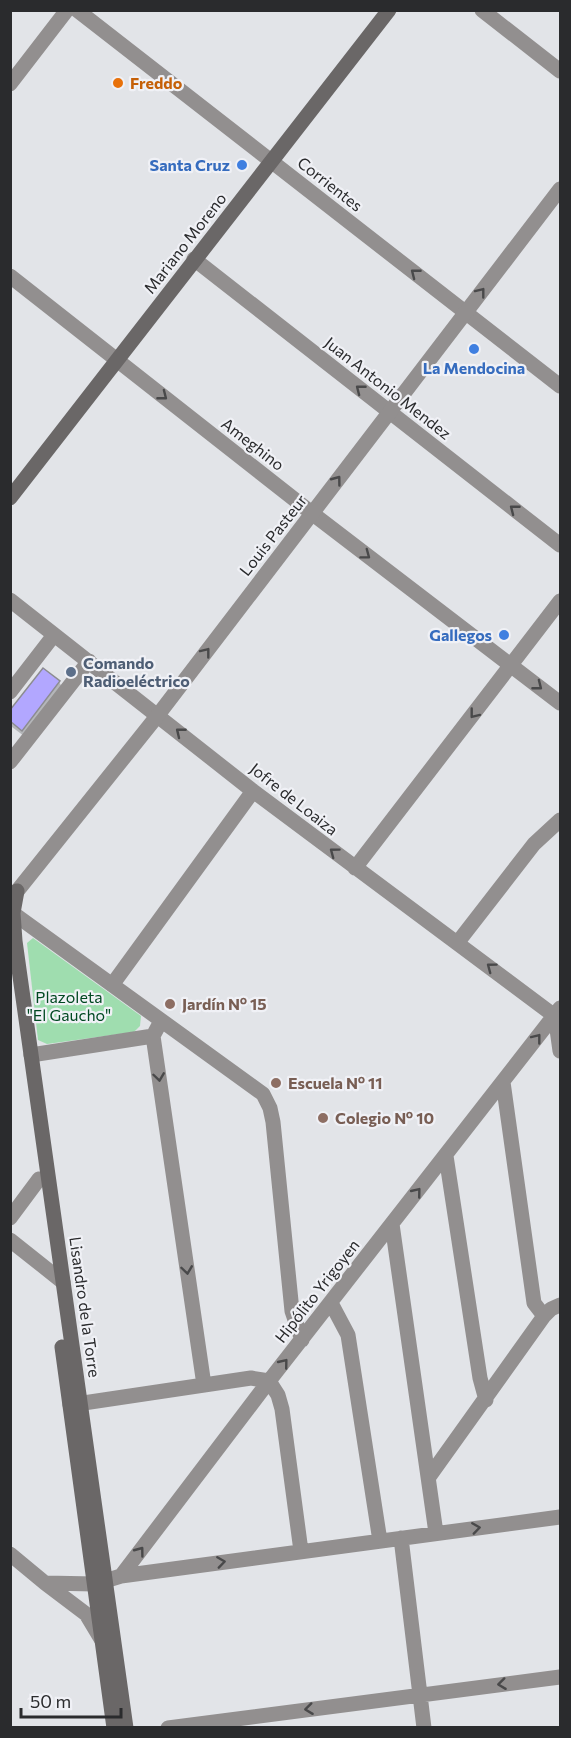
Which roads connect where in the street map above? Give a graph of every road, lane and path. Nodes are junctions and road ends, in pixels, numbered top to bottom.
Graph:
1 (67, 10) edge
2 (77, 10) edge
3 (389, 10) edge
4 (482, 10) edge
5 (561, 71) edge
6 (10, 84) edge
7 (272, 160) junction
8 (561, 189) edge
9 (194, 260) junction
10 (10, 276) edge
11 (465, 313) junction
12 (118, 359) junction
13 (561, 386) edge
14 (389, 411) junction
15 (10, 498) edge
16 (313, 514) junction
17 (561, 545) edge
18 (10, 600) edge
19 (561, 601) edge
20 (54, 635) junction
21 (89, 661) junction
22 (511, 665) junction
23 (10, 692) edge
24 (561, 703) edge
25 (158, 715) junction
26 (10, 762) edge
27 (254, 791) junction
28 (561, 820) edge
29 (355, 868) junction
30 (13, 904) edge
31 (458, 942) junction
32 (10, 985) edge
33 (112, 985) junction
34 (559, 1014) edge
35 (161, 1021) junction
36 (153, 1036) junction
37 (561, 1051) edge
38 (31, 1055) junction
39 (502, 1082) junction
40 (446, 1156) junction
41 (39, 1179) junction
42 (10, 1218) edge
43 (392, 1224) junction
44 (10, 1240) edge
45 (58, 1278) junction
46 (331, 1303) junction
47 (561, 1305) edge
48 (544, 1316) junction
49 (302, 1340) junction
50 (270, 1381) junction
51 (204, 1385) junction
52 (486, 1400) junction
53 (75, 1404) junction
54 (429, 1477) junction
55 (561, 1516) edge
56 (436, 1533) junction
57 (400, 1538) junction
58 (380, 1541) junction
59 (301, 1551) junction
60 (12, 1559) edge
61 (121, 1576) junction
62 (100, 1582) junction
63 (45, 1583) junction
64 (103, 1642) junction
65 (561, 1677) edge
66 (420, 1695) junction
67 (114, 1728) edge
68 (126, 1728) edge
69 (168, 1728) edge
70 (424, 1728) edge

1 - 6 street
2 - 7 street, Corrientes
3 - 7 main road, Mariano Moreno
4 - 5 street
7 - 9 main road, Mariano Moreno
11 -> 7 street, Corrientes
11 -> 8 street, Louis Pasteur
9 - 12 main road, Mariano Moreno
14 -> 9 street, Juan Antonio Mendez
10 - 12 street, Ameghino
11 - 13 street, Corrientes
11 - 14 street, Louis Pasteur
12 - 15 main road, Mariano Moreno
12 -> 16 street, Ameghino
16 -> 14 street, Louis Pasteur
17 -> 14 street, Juan Antonio Mendez
16 -> 22 street, Ameghino
25 -> 16 street, Louis Pasteur
18 - 20 street, Jofre de Loaiza
19 - 22 street
20 - 21 street, Jofre de Loaiza
20 - 23 street
21 - 25 street, Jofre de Loaiza
21 - 26 street
22 -> 24 street, Ameghino
22 -> 29 street
27 -> 25 street, Jofre de Loaiza
25 - 30 street, Louis Pasteur
29 -> 27 street, Jofre de Loaiza
27 - 33 street
28 - 31 street
29 - 31 street, Jofre de Loaiza
30 - 33 street
30 - 38 main road, Lisandro de la Torre
34 -> 31 street, Jofre de Loaiza
32 - 41 main road, Lisandro de la Torre
33 - 35 street
34 - 37 street
39 -> 34 street, Hipólito Yrigoyen
35 - 36 street
35 - 49 street
36 - 38 street
36 -> 51 street
38 - 45 main road, Lisandro de la Torre
39 - 40 street, Hipólito Yrigoyen
39 - 48 street
43 -> 40 street, Hipólito Yrigoyen
40 - 52 street
41 - 42 street
41 - 45 main road, Lisandro de la Torre
43 - 46 street, Hipólito Yrigoyen
43 - 54 street
44 - 45 street
45 - 53 main road, Lisandro de la Torre
46 - 49 street, Hipólito Yrigoyen
46 - 58 street
47 - 48 street
48 - 52 street
50 -> 49 street, Hipólito Yrigoyen
50 - 51 street
50 - 59 street
61 -> 50 street, Hipólito Yrigoyen
51 - 53 street
52 - 54 street
53 - 62 main road, Lisandro de la Torre
54 - 56 street
56 -> 55 street
56 - 57 street
57 - 58 street
57 - 66 street
58 - 59 street
61 -> 59 street
60 - 63 street
61 - 62 street
62 - 63 street
62 - 64 main road, Lisandro de la Torre
62 - 68 main road, Lisandro de la Torre
63 - 64 street
64 - 67 main road, Lisandro de la Torre
65 -> 66 street
66 -> 69 street
66 - 70 street

